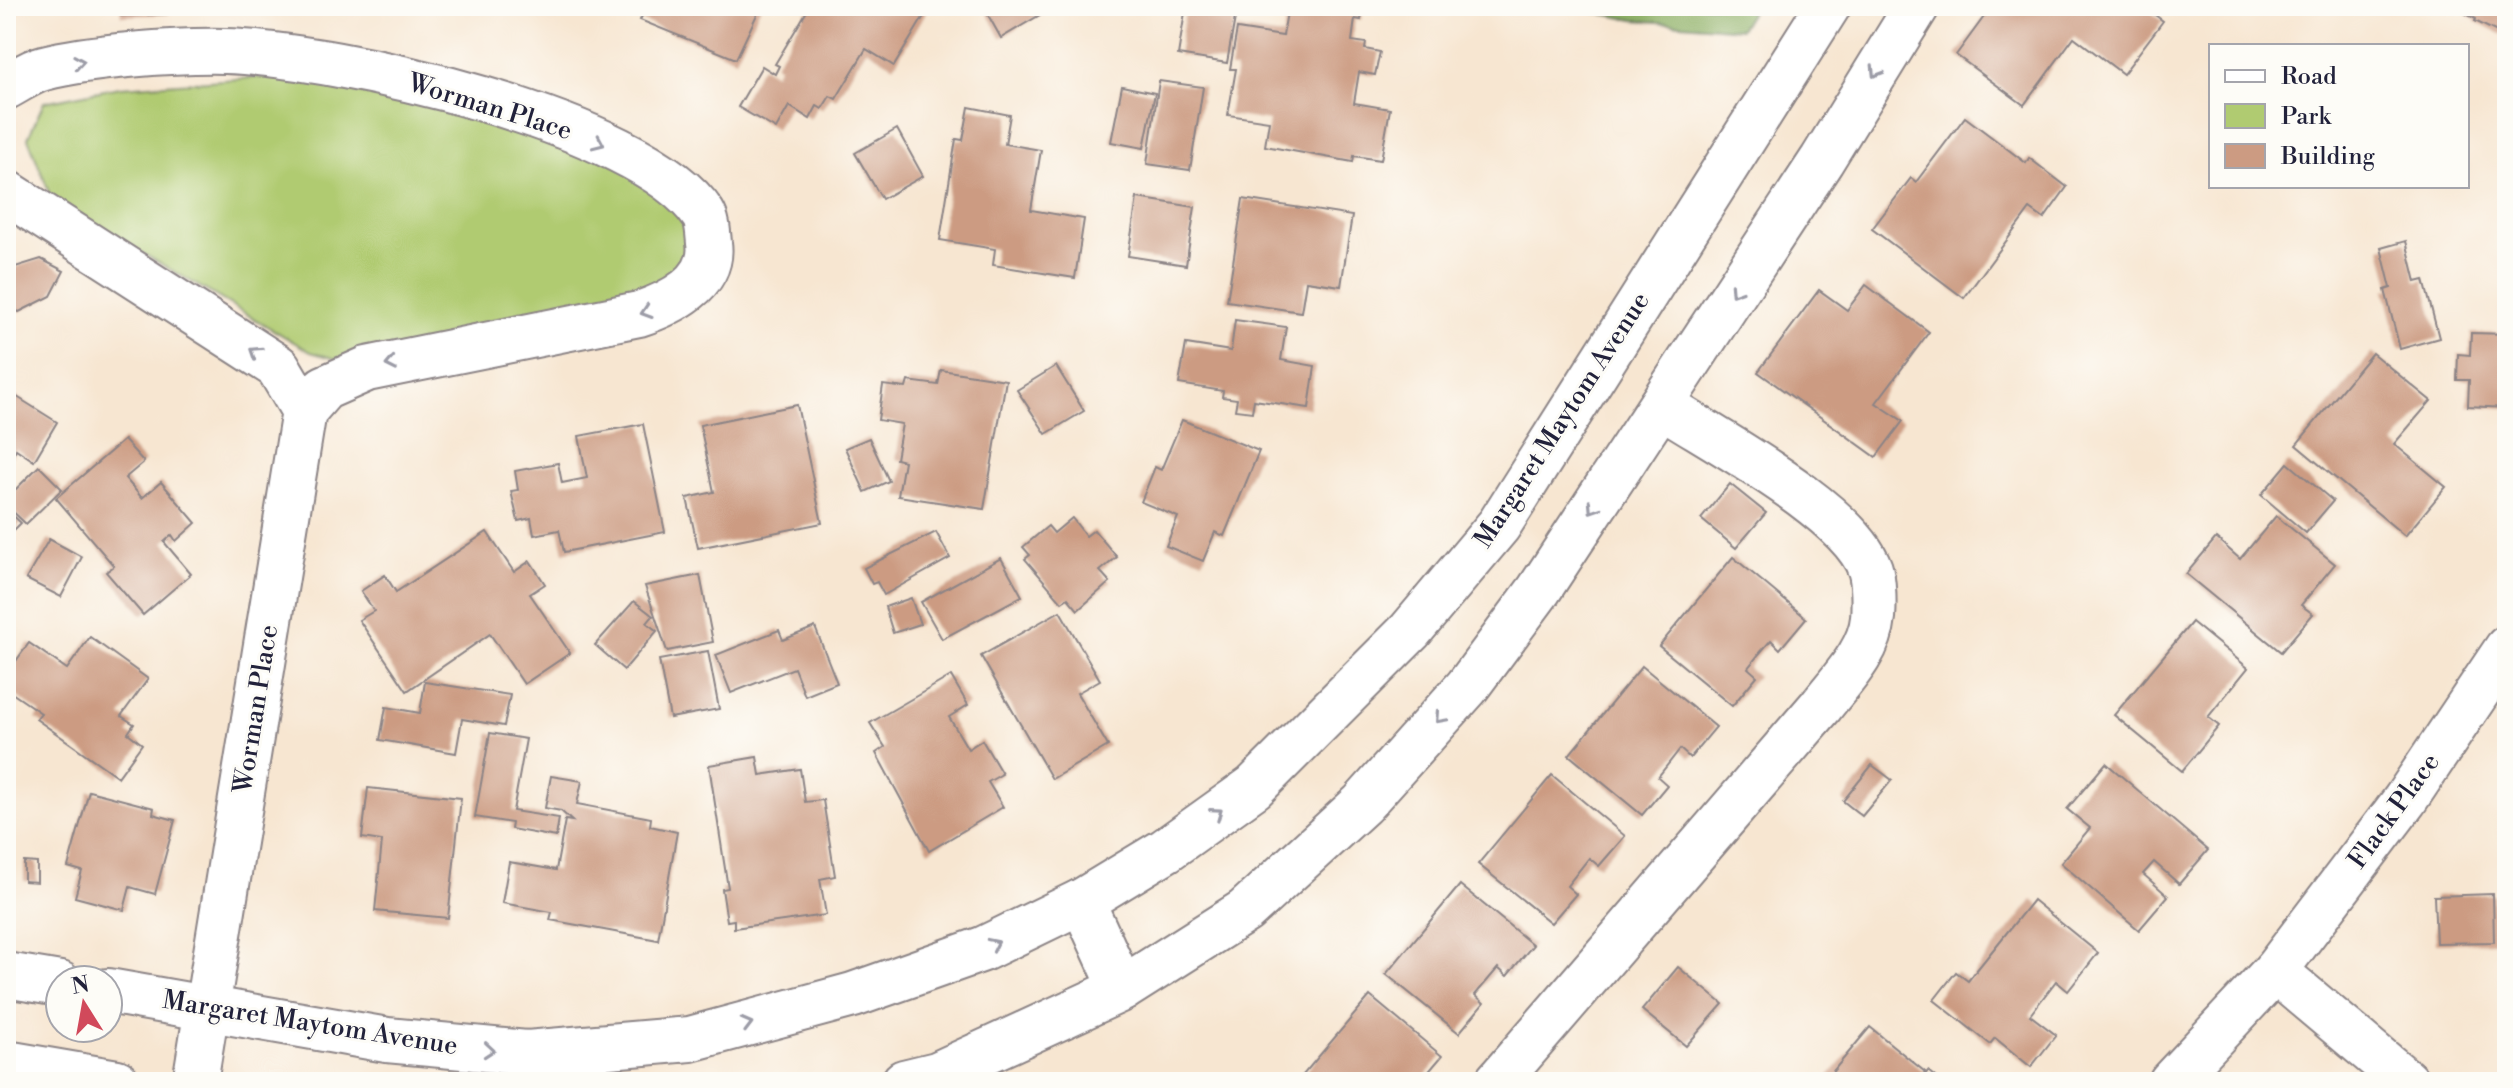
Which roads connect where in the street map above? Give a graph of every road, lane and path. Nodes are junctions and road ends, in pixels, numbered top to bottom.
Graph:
1 (1828, 6) edge
2 (1917, 6) edge
3 (6, 87) edge
4 (6, 192) edge
5 (1661, 405) junction
6 (304, 411) junction
7 (2507, 648) edge
8 (1082, 901) junction
9 (2275, 971) junction
10 (6, 975) edge
11 (44, 981) edge
12 (1122, 989) junction
13 (124, 994) edge
14 (208, 1008) junction
15 (6, 1063) edge
16 (117, 1082) edge
17 (195, 1082) edge
18 (904, 1082) edge
19 (1497, 1082) edge
20 (2171, 1082) edge
21 (2407, 1082) edge

8 -> 1 street, Margaret Maytom Avenue
2 -> 5 street
3 -> 6 street, Worman Place
6 -> 4 street
5 -> 12 street
5 - 19 street
6 - 14 street, Worman Place
7 - 9 street, Flack Place
8 - 12 street
14 -> 8 street, Margaret Maytom Avenue
9 - 20 street, Flack Place
9 - 21 street
10 - 11 street
12 - 18 street
13 - 14 street, Margaret Maytom Avenue
14 - 17 street, Worman Place
15 - 16 street

